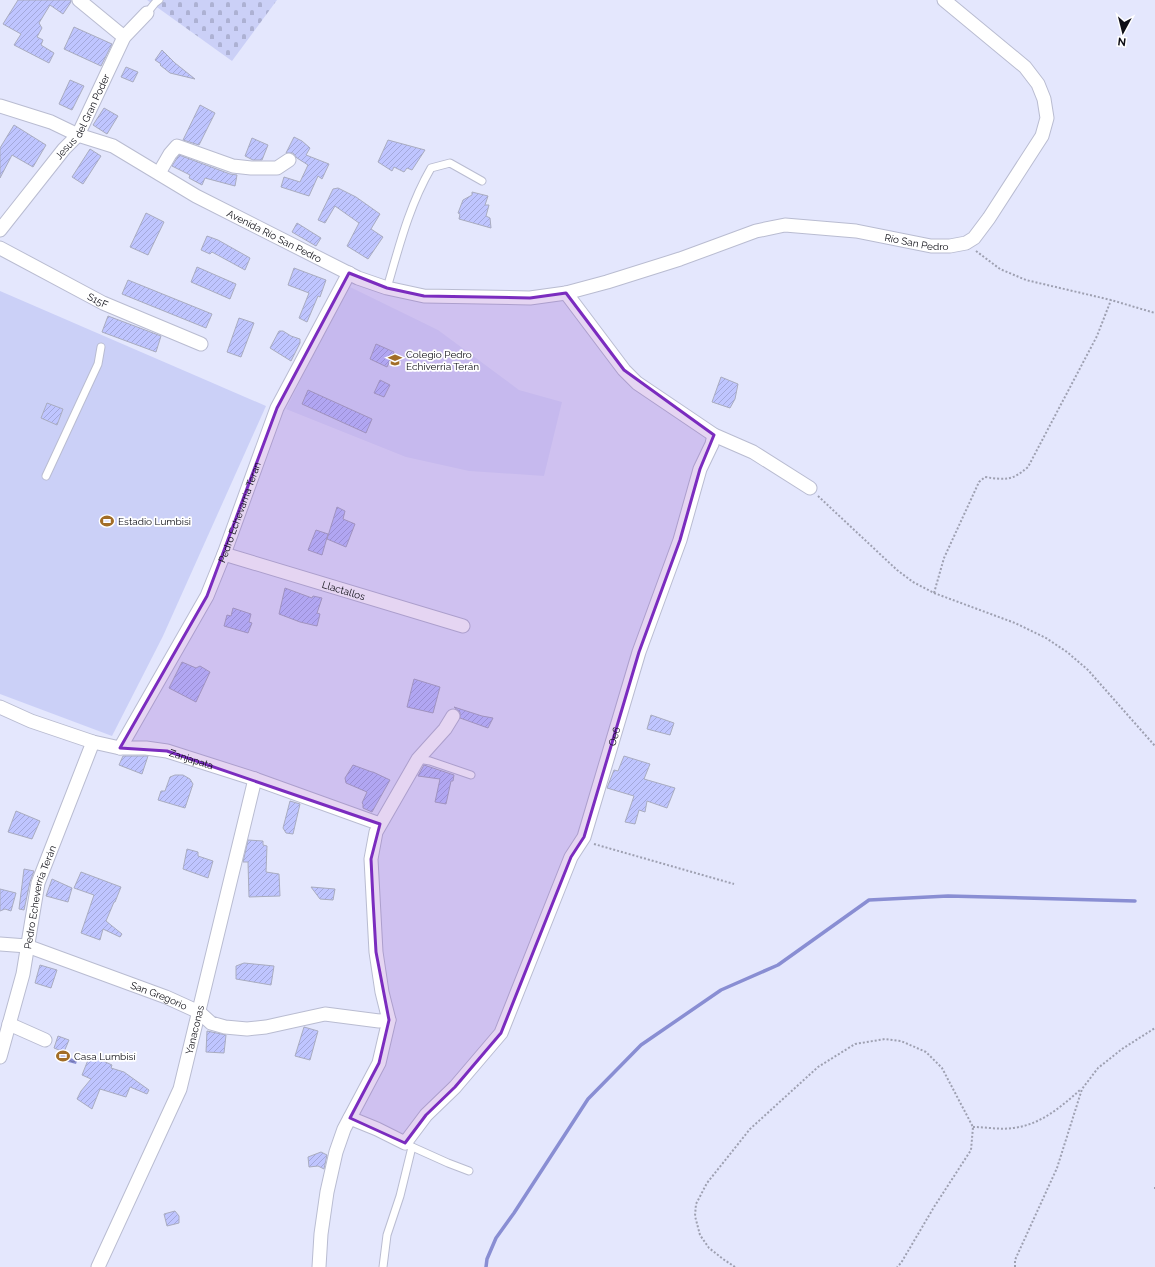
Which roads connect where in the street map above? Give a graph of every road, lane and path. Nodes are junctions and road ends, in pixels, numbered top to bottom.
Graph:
1 (79, 0) edge
2 (159, 0) edge
3 (944, 0) edge
4 (147, 13) joint
5 (124, 37) junction
6 (0, 106) edge
7 (78, 135) junction
8 (289, 160) dead end
9 (159, 174) junction
10 (482, 181) dead end
11 (0, 230) edge
12 (966, 243) junction
13 (0, 248) edge
14 (349, 273) junction
15 (387, 288) junction
16 (566, 293) junction
17 (1111, 300) junction
18 (1155, 314) edge
19 (201, 344) dead end
20 (101, 347) dead end
21 (714, 435) junction
22 (46, 476) dead end
23 (810, 488) joint
24 (224, 554) junction
25 (934, 593) junction
26 (463, 626) dead end
27 (0, 707) edge
28 (453, 716) dead end
29 (93, 742) junction
30 (1155, 746) edge
31 (120, 748) junction
32 (418, 759) junction
33 (471, 775) dead end
34 (255, 779) junction
35 (380, 824) junction
36 (582, 840) junction
37 (734, 884) dead end
38 (0, 944) edge
39 (27, 946) junction
40 (199, 1012) junction
41 (389, 1020) junction
42 (9, 1024) junction
43 (1155, 1028) edge
44 (45, 1040) dead end
45 (0, 1057) edge
46 (1082, 1089) junction
47 (350, 1118) junction
48 (973, 1127) junction
49 (408, 1145) junction
50 (469, 1171) dead end
51 (1155, 1187) edge
52 (1155, 1191) edge
53 (98, 1267) edge
54 (319, 1267) edge
55 (383, 1267) edge
56 (735, 1267) edge
57 (897, 1267) edge
58 (1015, 1267) edge

1 - 5 street
2 - 4 lane, Jesus del Gran Poder
3 - 12 street
4 - 5 street, Jesus del Gran Poder
5 - 7 street, Jesus del Gran Poder
6 - 7 street, Avenida Río San Pedro
7 - 9 street, Avenida Río San Pedro
7 - 11 street, Jesus del Gran Poder
8 - 9 street
9 - 14 street, Avenida Río San Pedro
10 - 15 lane
12 - 16 street, Río San Pedro
12 - 17 path
13 - 19 street, S15F
14 - 15 street, Avenida Río San Pedro
14 - 24 street, Pedro Echevarria Teran
15 - 16 street, Avenida Río San Pedro
16 - 21 street
17 - 18 path
17 - 25 path
20 - 22 lane
21 - 23 street
21 - 36 street, Oe6
23 - 25 path
24 - 26 street, Llactallos
24 - 31 street, Pedro Echevarria Teran
25 - 30 path
27 - 29 street, Zanjapata
28 - 32 street
29 - 31 street, Zanjapata
29 - 39 street, Pedro Echeverría Terán
31 - 34 street, Zanjapata
32 - 33 lane
32 - 35 street
34 - 35 street, Zanjapata
34 - 40 street, Yanaconas
35 - 41 street
36 - 37 path
36 - 49 street, Oe6
38 - 39 street, San Gregorio
39 - 40 street, San Gregorio
39 - 42 street, Pedro Echeverría Terán
40 - 41 street, San Gregorio
40 - 53 street, Yanaconas
41 - 47 street
42 - 44 street
42 - 45 street, Pedro Echeverría Terán
43 - 46 path
46 - 48 path
46 - 58 path
47 - 49 street
47 - 54 street
48 - 56 path
48 - 57 path
49 - 50 lane
49 - 55 lane
51 - 52 path

